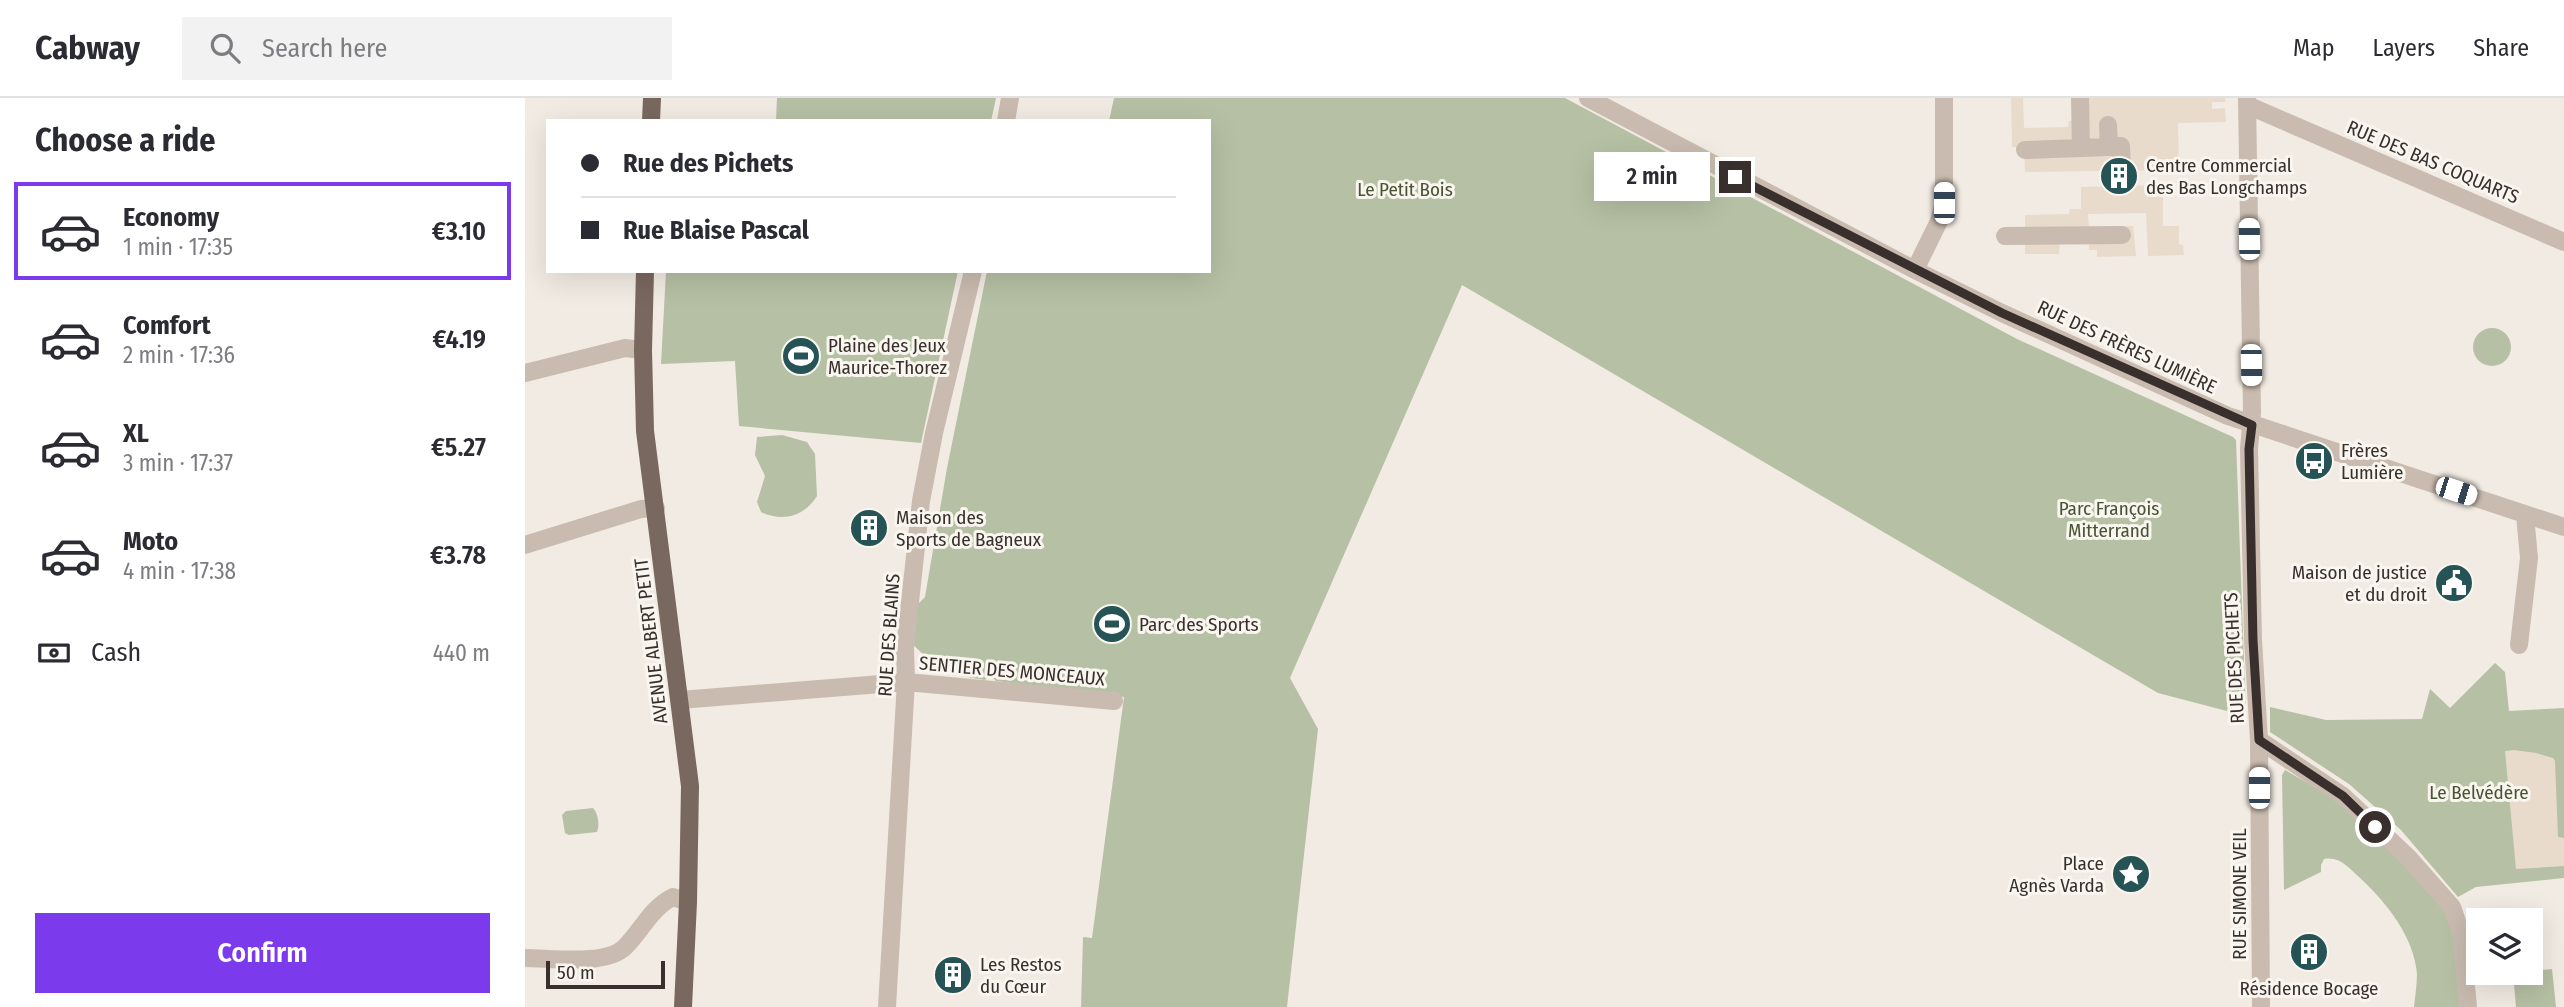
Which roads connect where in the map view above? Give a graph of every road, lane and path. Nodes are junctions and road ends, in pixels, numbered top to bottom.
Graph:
1 (652, 98) edge
2 (1010, 98) edge
3 (1588, 98) edge
4 (1944, 98) edge
5 (2080, 98) edge
6 (2247, 101) edge
7 (651, 119) edge
8 (1006, 119) edge
9 (2108, 125) dead end
10 (2109, 147) junction
11 (2081, 148) junction
12 (2025, 150) dead end
13 (2122, 171) dead end
14 (2122, 235) dead end
15 (2005, 236) dead end
16 (2564, 242) edge
17 (1915, 270) junction
18 (646, 273) edge
19 (973, 273) edge
20 (643, 350) junction
21 (525, 373) edge
22 (2252, 425) junction
23 (656, 508) junction
24 (2525, 515) junction
25 (2564, 527) edge
26 (525, 545) edge
27 (2519, 645) dead end
28 (906, 682) junction
29 (680, 700) junction
30 (1114, 701) dead end
31 (2259, 740) junction
32 (688, 902) junction
33 (525, 958) edge
34 (683, 1007) edge
35 (887, 1007) edge
36 (2261, 1007) edge
37 (2468, 1007) edge

1 - 7 main road
2 - 8 street
3 - 17 street, RUE DES FRÈRES LUMIÈRE
4 - 17 street
5 - 11 street
6 - 16 street, RUE DES BAS COQUARTS
6 - 22 street, RUE DES PICHETS
9 - 10 street
10 - 11 street
10 - 13 street
11 - 12 street
14 - 15 street
17 - 22 street, RUE DES FRÈRES LUMIÈRE
18 - 20 main road, AVENUE ALBERT PETIT
19 - 28 street, RUE DES BLAINS
20 - 21 street
20 - 23 main road, AVENUE ALBERT PETIT
22 - 24 street, RUE DES FRÈRES LUMIÈRE
22 - 31 street, RUE DES PICHETS
23 - 26 street
23 - 29 main road, AVENUE ALBERT PETIT
24 - 25 street, RUE DES FRÈRES LUMIÈRE
24 - 27 street
28 - 29 street, SENTIER DES MONCEAUX
28 - 30 street, SENTIER DES MONCEAUX
28 - 35 street, RUE DES BLAINS
29 - 32 main road, AVENUE ALBERT PETIT
31 - 36 street, RUE SIMONE VEIL
31 - 37 street, RUE DES PICHETS
32 - 33 street
32 - 34 main road, AVENUE ALBERT PETIT

